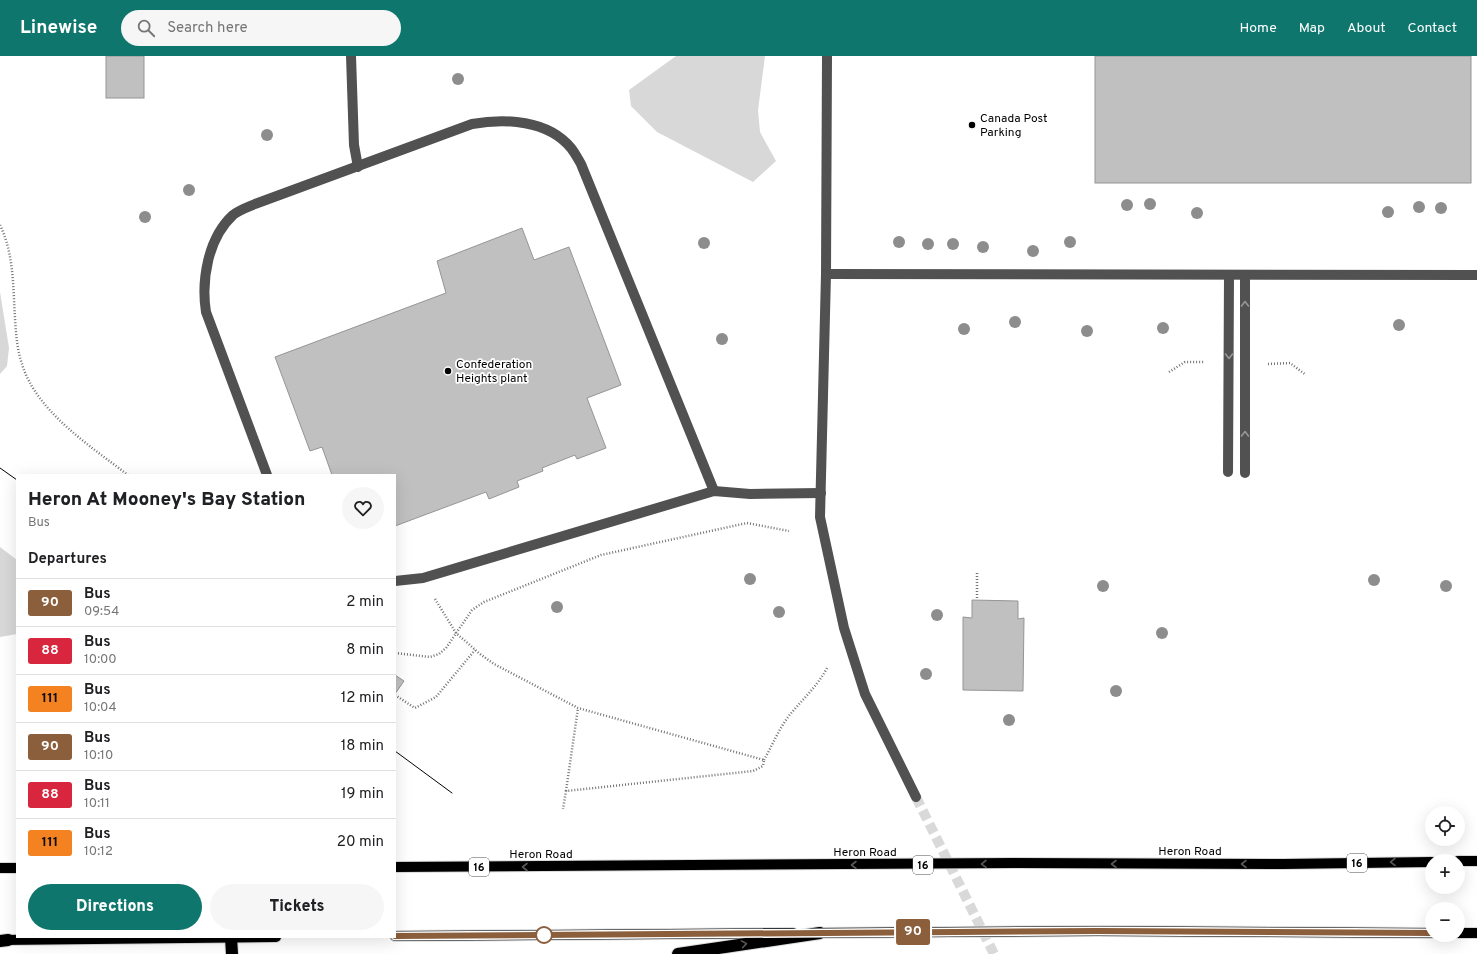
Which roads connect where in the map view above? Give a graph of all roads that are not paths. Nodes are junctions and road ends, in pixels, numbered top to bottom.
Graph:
1 (351, 56) edge
2 (827, 56) edge
3 (358, 167) junction
4 (826, 274) junction
5 (1229, 275) junction
6 (1245, 275) junction
7 (1477, 275) edge
8 (1228, 472) dead end
9 (1245, 473) dead end
10 (266, 474) edge
11 (714, 491) junction
12 (821, 493) junction
13 (396, 581) edge
14 (916, 797) tunnel mouth
15 (1465, 861) edge
16 (1477, 861) edge
17 (1425, 862) edge
18 (396, 867) edge
19 (0, 868) edge
20 (16, 868) edge
21 (820, 932) junction
22 (1477, 932) edge
23 (1425, 933) edge
24 (1465, 933) edge
25 (396, 936) edge
26 (175, 938) edge
27 (232, 938) edge
28 (3, 941) edge
29 (232, 954) edge
30 (678, 954) edge

1 - 3 street
2 - 4 street
3 - 10 street
3 - 11 street
4 - 5 street
4 - 12 street
5 - 6 street
5 -> 8 street
6 - 7 street
9 -> 6 street
11 - 12 street
11 - 13 street
12 - 14 street
15 - 16 main road
17 -> 18 main road, Heron Road / 16
19 - 20 main road
21 - 23 main road
21 - 25 main road
30 -> 21 highway
22 - 24 main road
26 - 28 main road
27 - 29 highway

